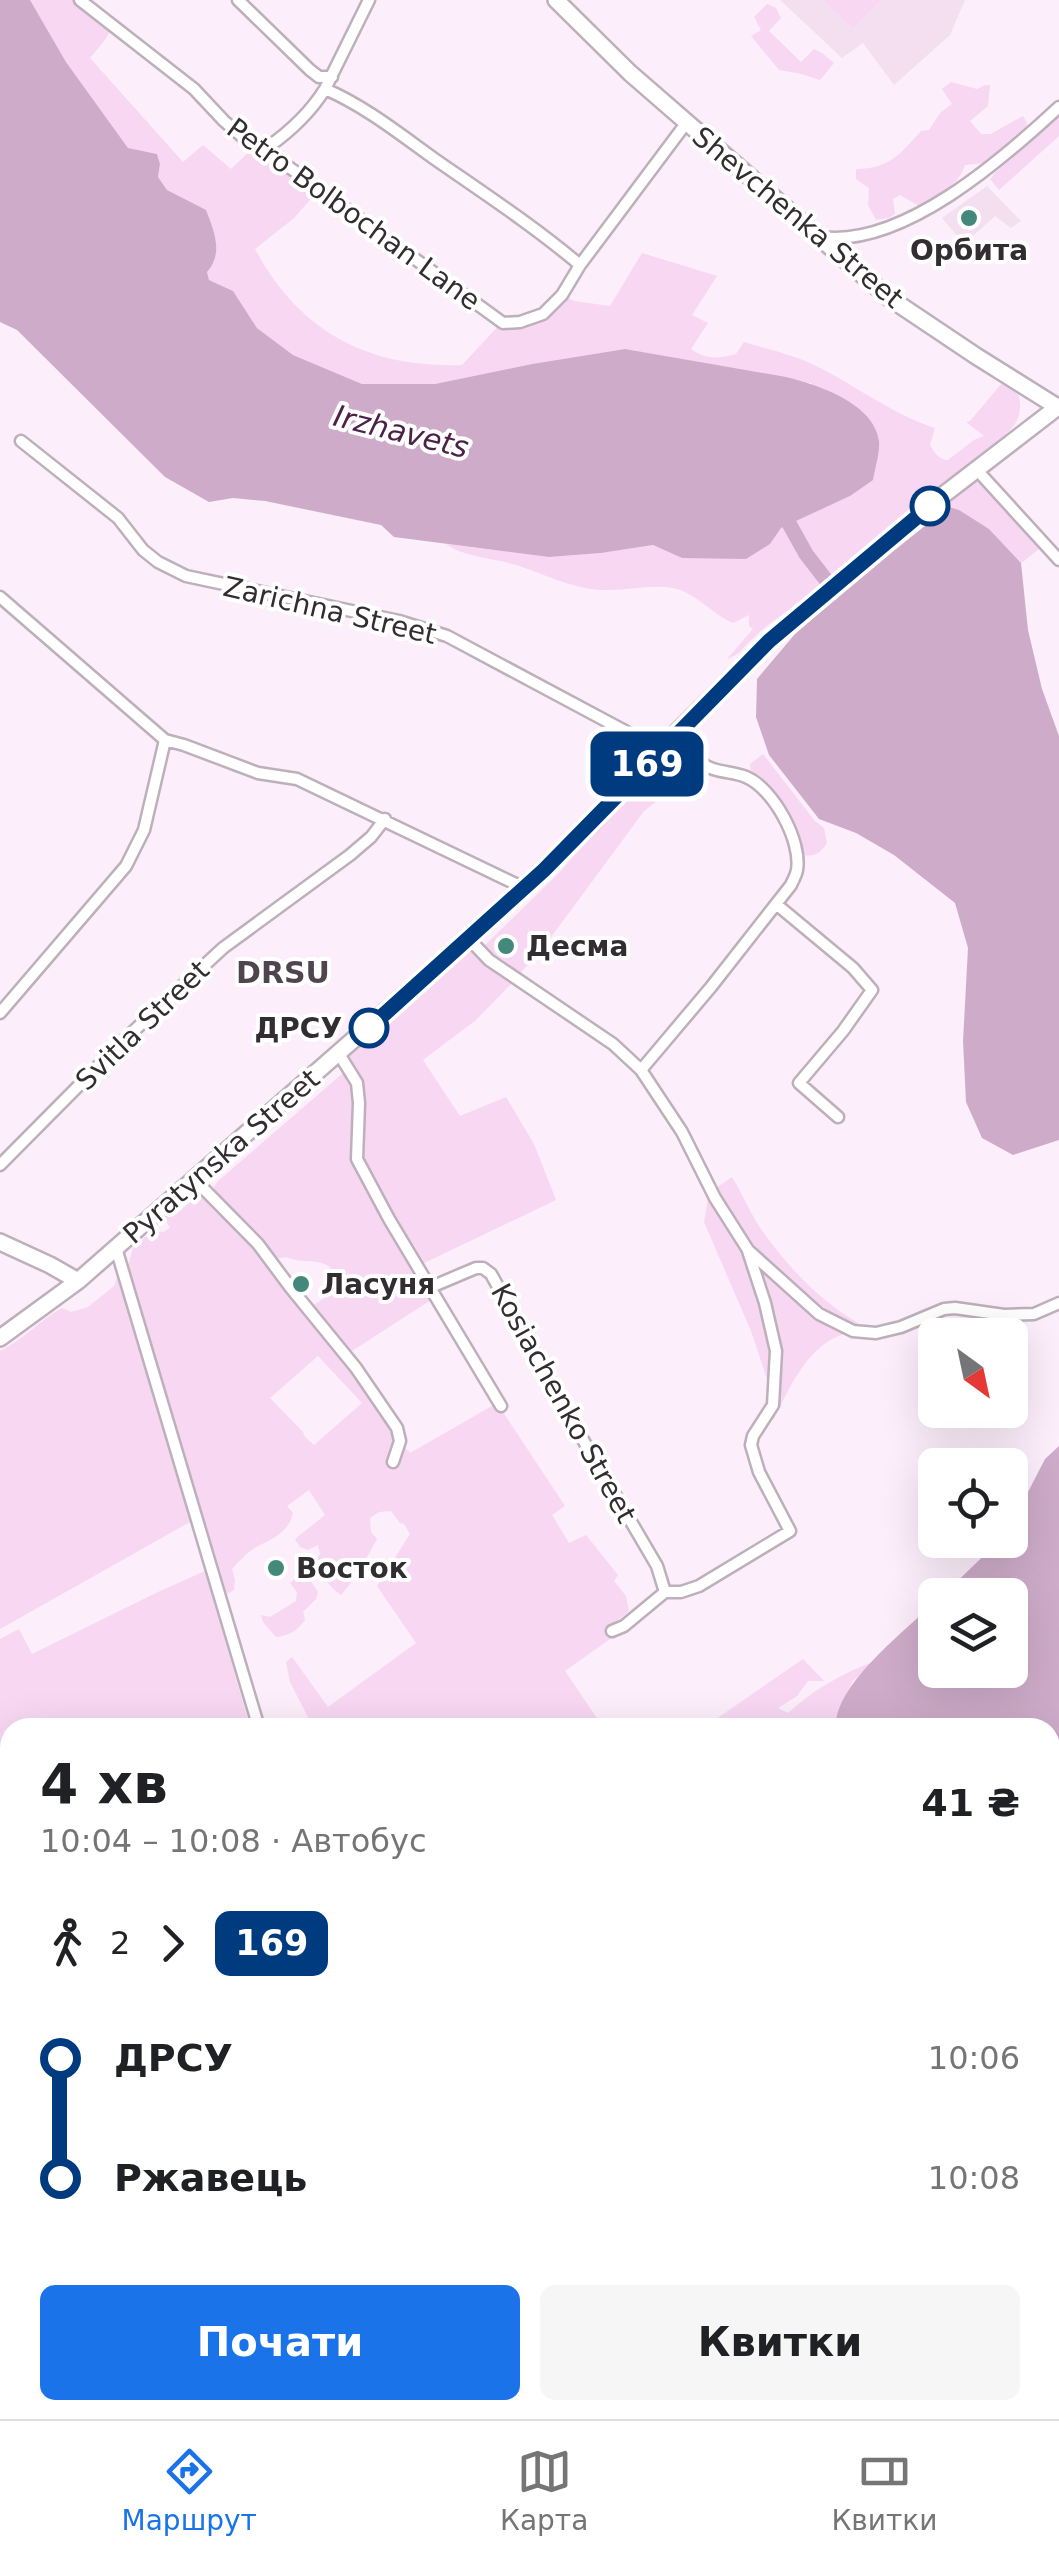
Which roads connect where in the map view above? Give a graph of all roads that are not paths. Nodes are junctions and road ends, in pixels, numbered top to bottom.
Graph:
1 (80, 0) edge
2 (238, 0) edge
3 (369, 0) edge
4 (556, 0) edge
5 (332, 77) junction
6 (326, 88) junction
7 (1059, 107) edge
8 (687, 122) junction
9 (268, 148) junction
10 (819, 237) junction
11 (580, 265) junction
12 (1058, 407) edge
13 (21, 441) dead end
14 (977, 470) junction
15 (1059, 560) edge
16 (0, 598) edge
17 (680, 729) junction
18 (165, 740) junction
19 (659, 752) junction
20 (386, 820) junction
21 (524, 888) junction
22 (776, 904) junction
23 (469, 939) junction
24 (0, 1013) edge
25 (339, 1054) junction
26 (641, 1070) junction
27 (838, 1117) dead end
28 (0, 1165) edge
29 (196, 1180) junction
30 (0, 1242) edge
31 (116, 1248) junction
32 (748, 1250) junction
33 (78, 1281) junction
34 (431, 1287) junction
35 (1059, 1304) edge
36 (0, 1338) edge
37 (502, 1406) dead end
38 (393, 1462) dead end
39 (664, 1592) junction
40 (612, 1631) dead end
41 (256, 1718) edge

1 - 9 street, Petro Bolbochan Lane
2 - 5 street
3 - 5 street
4 - 8 main road, Shevchenka Street
5 - 6 street
6 - 9 street
6 - 11 street
7 - 10 street
8 - 10 main road, Shevchenka Street
8 - 11 street, Petro Bolbochan Lane
9 - 11 street, Petro Bolbochan Lane
10 - 12 main road, Shevchenka Street
12 - 14 main road, Pyratynska Street
13 - 19 street, Zarichna Street
14 - 15 street
14 - 17 main road, Pyratynska Street
16 - 18 street
17 - 19 main road, Pyratynska Street
17 - 22 street
18 - 20 street
18 - 24 street
19 - 21 main road, Pyratynska Street
20 - 21 street
20 - 28 street, Svitla Street
21 - 23 main road, Pyratynska Street
22 - 26 street
22 - 27 street
23 - 25 main road, Pyratynska Street
23 - 26 street
25 - 29 main road, Pyratynska Street
25 - 34 street
26 - 32 street
29 - 31 main road, Pyratynska Street
29 - 38 street
30 - 33 main road
31 - 33 main road, Pyratynska Street
31 - 41 street
32 - 35 street
32 - 39 street
33 - 36 main road, Pyratynska Street
34 - 37 street
34 - 39 street, Kosiachenko Street
39 - 40 street

